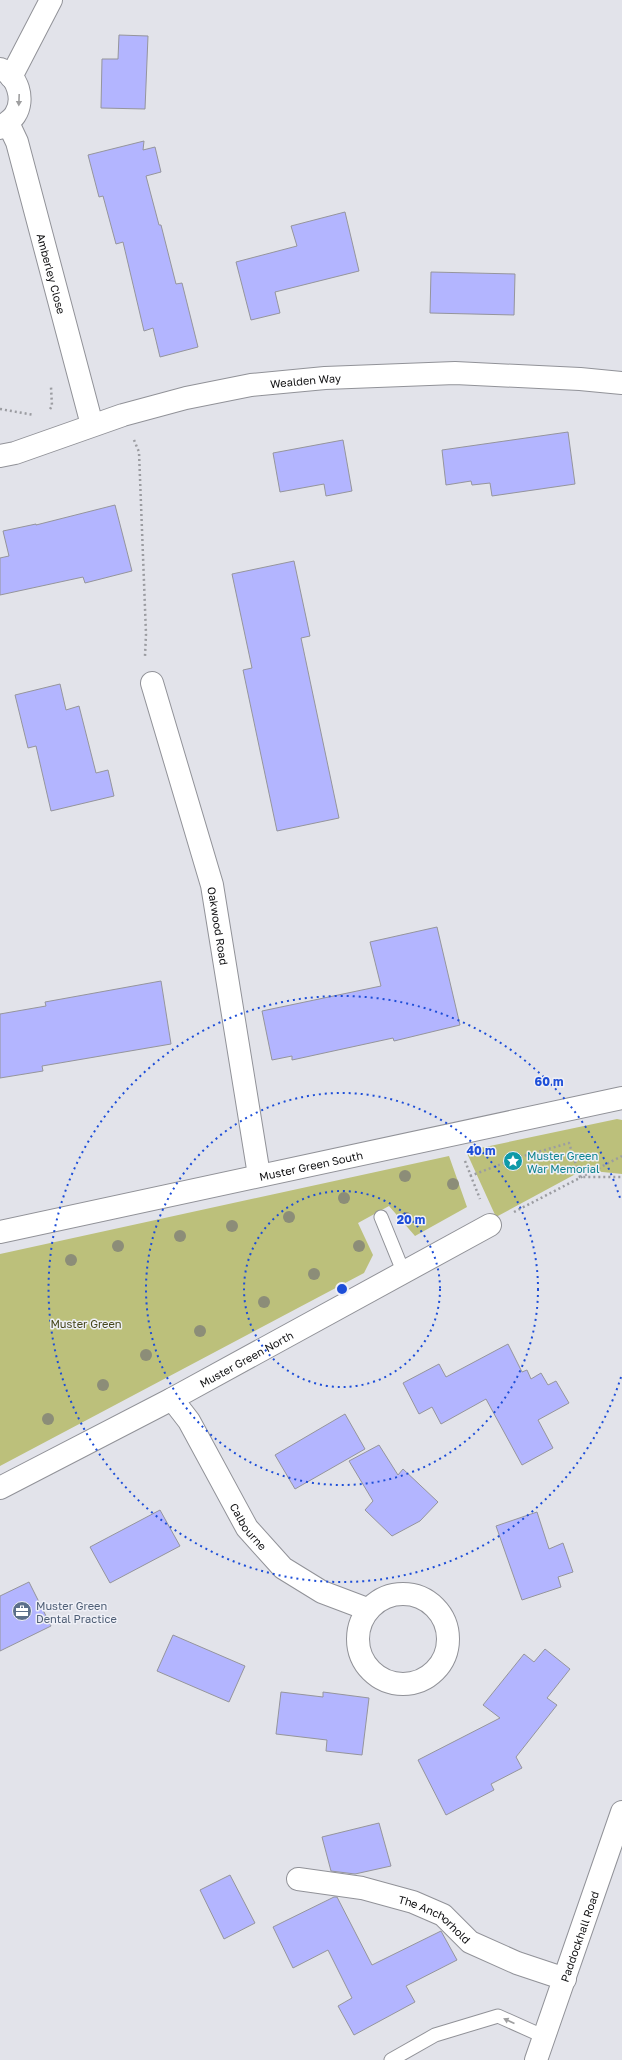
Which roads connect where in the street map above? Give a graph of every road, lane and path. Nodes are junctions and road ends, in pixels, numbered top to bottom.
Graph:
1 (51, 0) edge
2 (6, 73) edge
3 (4, 125) edge
4 (622, 384) edge
5 (0, 409) edge
6 (123, 415) junction
7 (37, 416) dead end
8 (92, 425) junction
9 (0, 456) edge
10 (152, 683) joint
11 (622, 1098) edge
12 (455, 1134) junction
13 (622, 1156) edge
14 (520, 1157) dead end
15 (504, 1163) dead end
16 (259, 1175) junction
17 (470, 1176) junction
18 (580, 1177) junction
19 (622, 1178) edge
20 (381, 1216) dead end
21 (490, 1225) junction
22 (0, 1232) edge
23 (404, 1271) junction
24 (172, 1399) junction
25 (0, 1488) edge
26 (367, 1609) junction
27 (622, 1812) edge
28 (298, 1879) dead end
29 (565, 1979) junction
30 (545, 2037) junction
31 (391, 2060) edge
32 (536, 2060) edge

1 - 2 street
2 -> 3 street, Amberley Close
3 - 8 street, Amberley Close
4 - 6 street, Wealden Way
5 - 7 path
6 - 8 street, Wealden Way
6 - 10 path
8 - 9 street, Wealden Way
10 - 16 street, Oakwood Road
11 - 12 street, Muster Green South
12 - 16 street, Muster Green South
12 - 17 path
13 - 18 path
14 - 18 path
15 - 17 path
16 - 22 street, Muster Green South
17 - 21 path
18 - 19 path
18 - 21 path
20 - 23 lane
21 - 23 street, Muster Green North
23 - 24 street, Muster Green North
24 - 25 street, Muster Green North
24 - 26 street, Calbourne
26 - 26 street
27 - 29 street, Paddockhall Road
28 - 29 street, The Anchorhold
29 - 30 street, Paddockhall Road
30 -> 31 lane
30 - 32 street, Paddockhall Road

